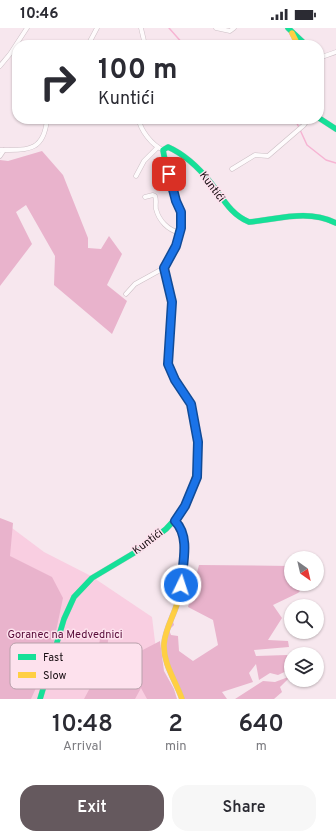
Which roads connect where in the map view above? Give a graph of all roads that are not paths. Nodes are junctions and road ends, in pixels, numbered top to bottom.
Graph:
1 (27, 28) edge
2 (97, 28) edge
3 (141, 28) edge
4 (216, 28) edge
5 (234, 28) edge
6 (290, 30) edge
7 (19, 40) edge
8 (91, 40) edge
9 (143, 40) edge
10 (295, 40) edge
11 (301, 40) edge
12 (12, 51) edge
13 (336, 52) edge
14 (324, 56) edge
15 (0, 66) edge
16 (324, 121) edge
17 (47, 124) edge
18 (140, 124) edge
19 (304, 124) edge
20 (336, 129) edge
21 (160, 149) junction
22 (2, 150) edge
23 (0, 156) edge
24 (232, 169) dead end
25 (136, 176) dead end
26 (145, 197) dead end
27 (336, 223) edge
28 (180, 233) junction
29 (164, 268) junction
30 (126, 294) dead end
31 (175, 521) junction
32 (57, 643) edge
33 (43, 689) edge
34 (40, 699) edge
35 (182, 699) edge

1 - 7 street
2 - 8 street
3 - 9 street
4 - 5 street
6 - 10 street
6 - 11 street
12 - 15 street
13 - 14 street
16 - 20 street
17 - 22 street
18 - 21 street
19 - 24 street
21 - 25 street
21 - 27 street, Kuntići
21 - 28 street
22 - 23 street
26 - 28 street
28 - 29 street
29 - 30 street
29 - 31 street, Kuntići
31 - 32 street, Kuntići
31 - 35 street
33 - 34 street, Kuntići

